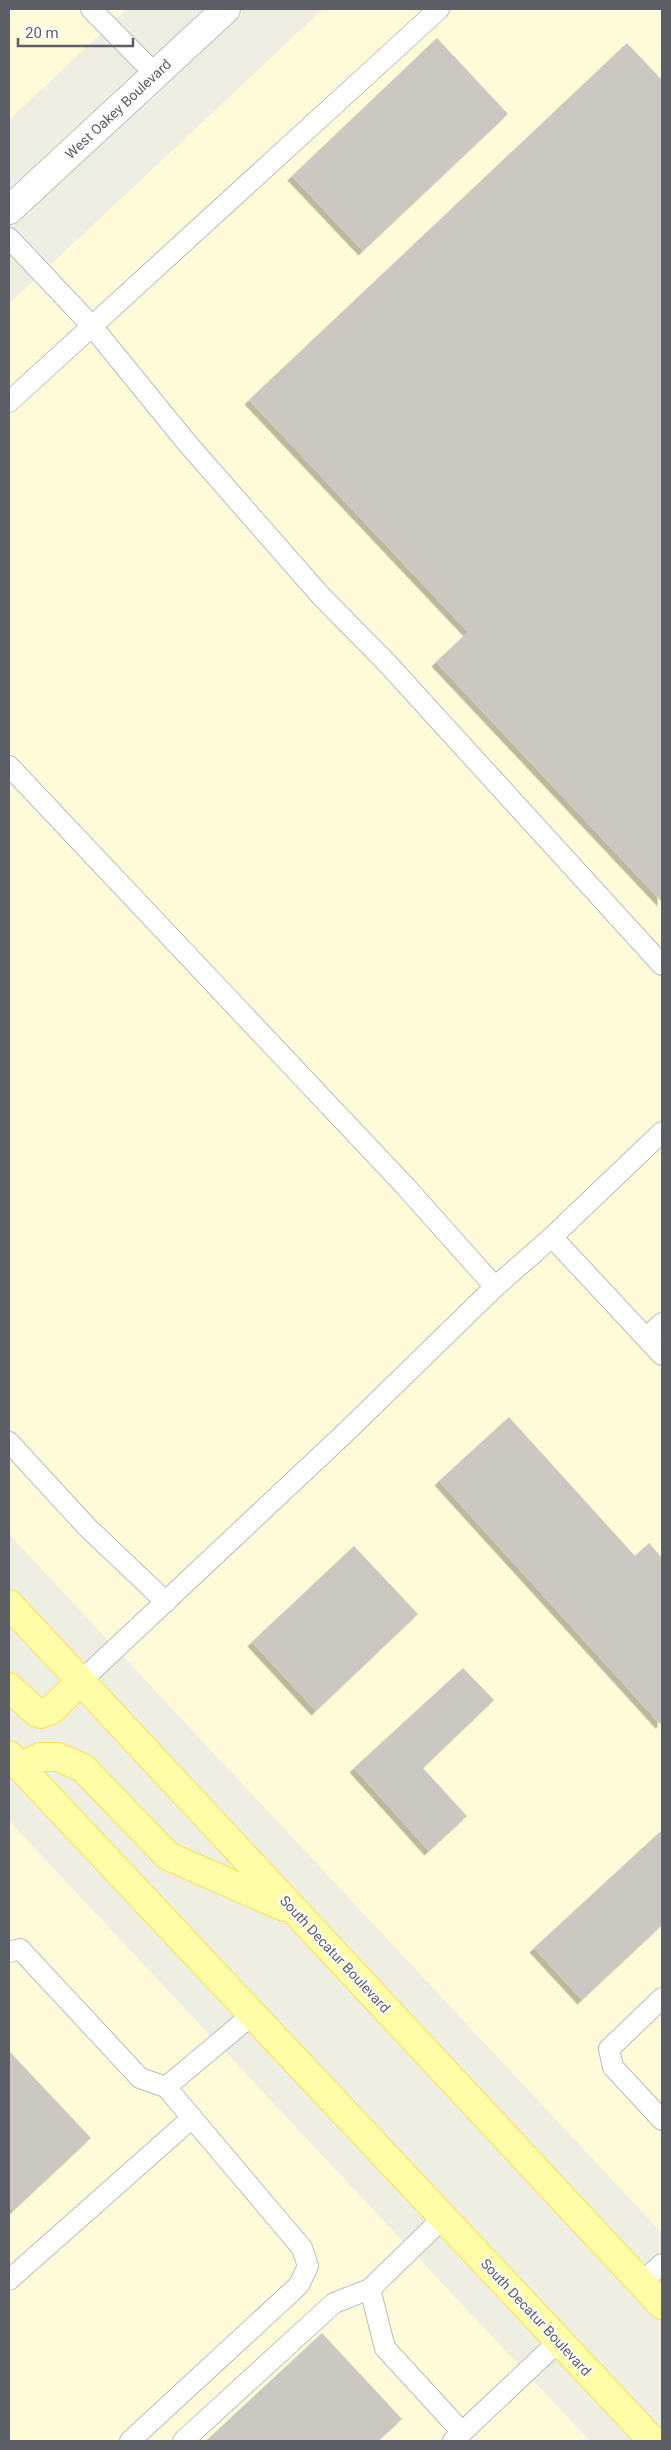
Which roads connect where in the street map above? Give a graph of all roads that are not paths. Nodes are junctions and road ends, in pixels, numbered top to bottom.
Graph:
1 (91, 9) edge
2 (226, 9) edge
3 (439, 9) edge
4 (155, 74) junction
5 (9, 210) edge
6 (9, 238) edge
7 (92, 325) junction
8 (9, 402) edge
9 (9, 766) edge
10 (662, 965) edge
11 (662, 1132) edge
12 (552, 1237) junction
13 (496, 1287) junction
14 (662, 1323) edge
15 (646, 1338) junction
16 (662, 1355) edge
17 (9, 1442) edge
18 (166, 1602) junction
19 (9, 1604) edge
20 (81, 1681) junction
21 (9, 1687) edge
22 (14, 1761) edge
23 (295, 1911) junction
24 (9, 1952) edge
25 (662, 1998) edge
26 (252, 2015) junction
27 (166, 2087) junction
28 (192, 2118) junction
29 (662, 2120) edge
30 (443, 2218) junction
31 (662, 2264) edge
32 (9, 2280) edge
33 (642, 2283) junction
34 (370, 2288) junction
35 (662, 2305) edge
36 (559, 2341) junction
37 (458, 2437) edge
38 (130, 2441) edge
39 (184, 2441) edge
40 (653, 2441) edge

1 - 4 lane
2 - 4 main road, West Oakey Boulevard
3 - 7 lane
4 - 5 main road, West Oakey Boulevard
6 - 7 lane
7 - 8 lane
7 - 10 lane
9 - 13 lane
11 - 12 lane
12 - 13 lane
12 - 15 lane
13 - 18 lane
14 - 15 lane
15 - 16 lane
17 - 18 lane
18 - 20 lane
19 - 20 main road, South Decatur Boulevard
20 - 21 main road
20 - 23 main road, South Decatur Boulevard
22 - 23 main road
22 - 26 main road, South Decatur Boulevard
23 - 33 main road, South Decatur Boulevard
24 - 27 lane
25 - 29 lane
26 - 27 lane
26 - 30 main road, South Decatur Boulevard
27 - 28 lane
28 - 32 lane
28 - 38 lane
30 - 34 lane
30 - 36 main road, South Decatur Boulevard
31 - 33 lane
33 - 35 main road, South Decatur Boulevard
34 - 37 lane
34 - 39 lane
36 - 37 lane
36 - 40 main road, South Decatur Boulevard

